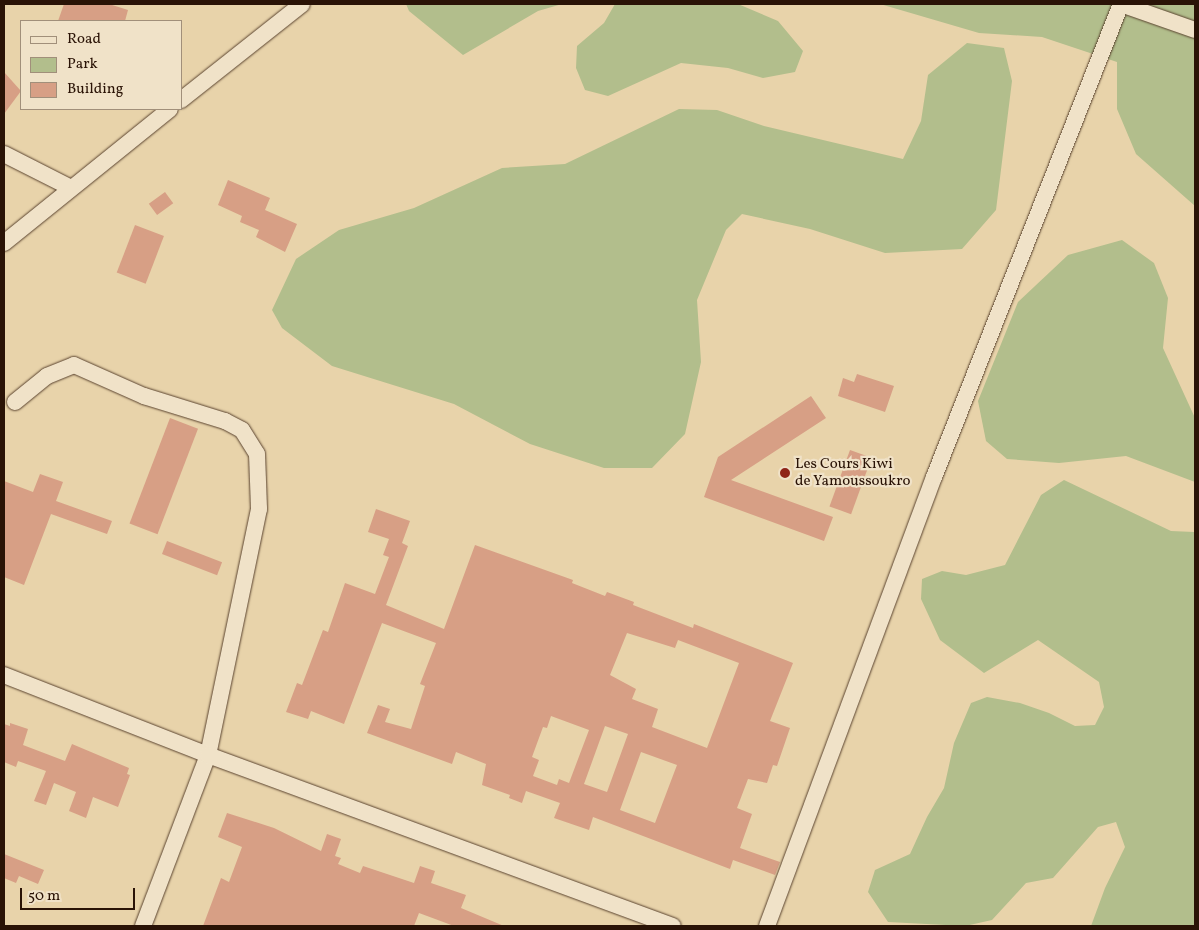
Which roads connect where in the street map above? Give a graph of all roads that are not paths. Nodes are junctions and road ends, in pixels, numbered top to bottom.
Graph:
1 (302, 4) edge
2 (1121, 4) edge
3 (1195, 30) edge
4 (182, 99) edge
5 (169, 110) edge
6 (4, 154) edge
7 (71, 188) junction
8 (4, 243) edge
9 (15, 402) dead end
10 (4, 675) edge
11 (208, 755) junction
12 (143, 926) edge
13 (672, 926) edge
14 (767, 926) edge

1 - 4 street
2 - 3 street
2 - 14 street
5 - 7 street
6 - 7 street
7 - 8 street
9 - 11 street
10 - 11 street
11 - 12 street
11 - 13 street

